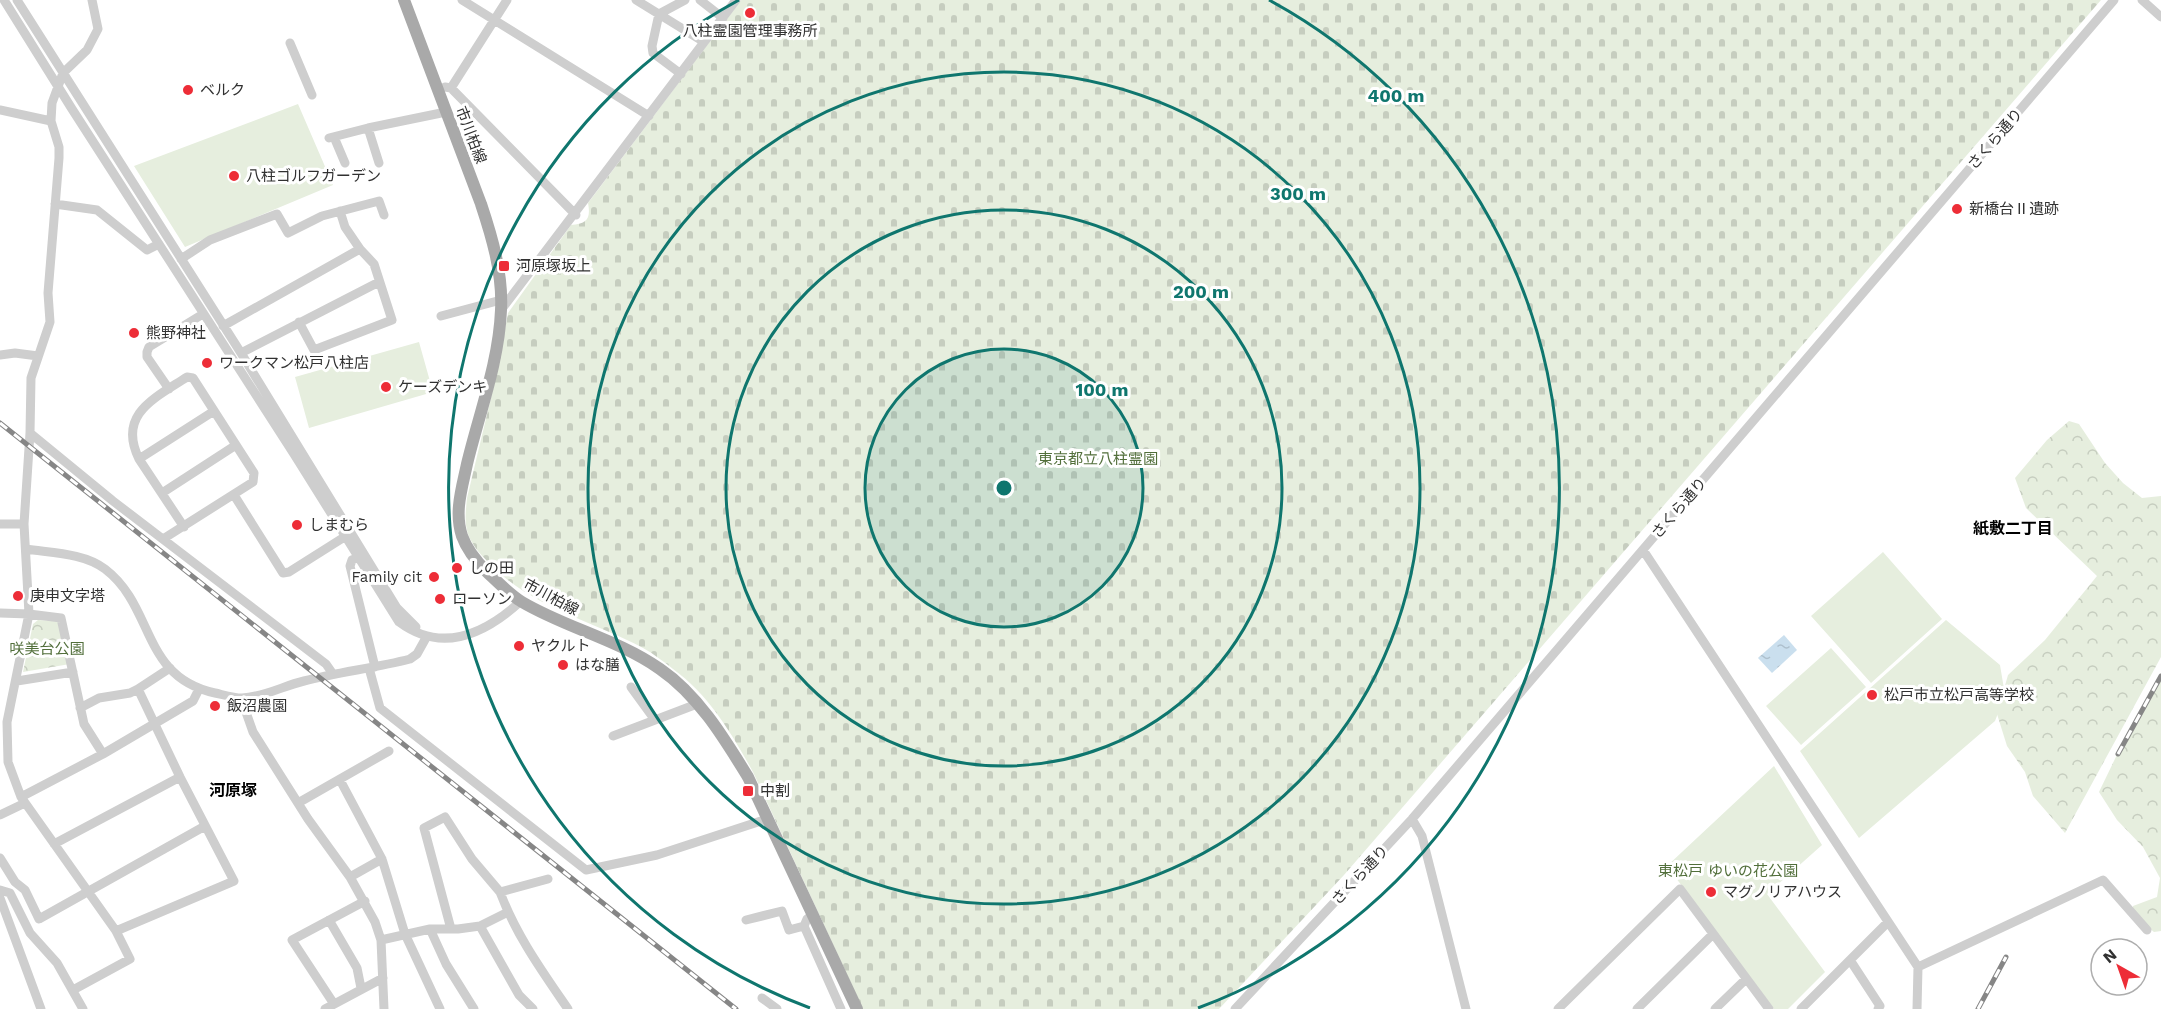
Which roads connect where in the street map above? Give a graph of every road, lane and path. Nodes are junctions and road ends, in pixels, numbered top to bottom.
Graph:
1 (4, 0) edge
2 (16, 0) edge
3 (92, 0) edge
4 (404, 0) edge
5 (462, 0) edge
6 (507, 0) edge
7 (636, 0) edge
8 (685, 0) edge
9 (700, 0) edge
10 (736, 0) edge
11 (2114, 0) edge
12 (2142, 0) edge
13 (659, 14) junction
14 (2161, 17) edge
15 (723, 18) junction
16 (495, 20) junction
17 (704, 42) junction
18 (290, 43) dead end
19 (63, 73) junction
20 (681, 74) junction
21 (58, 86) junction
22 (437, 87) junction
23 (451, 88) junction
24 (312, 95) dead end
25 (0, 111) edge
26 (446, 112) junction
27 (649, 116) junction
28 (51, 121) junction
29 (368, 128) junction
30 (345, 163) dead end
31 (379, 163) dead end
32 (56, 204) junction
33 (340, 211) junction
34 (384, 215) dead end
35 (576, 215) junction
36 (159, 244) junction
37 (360, 249) junction
38 (181, 259) junction
39 (379, 282) junction
40 (501, 305) junction
41 (203, 314) junction
42 (441, 316) dead end
43 (299, 322) junction
44 (223, 326) junction
45 (241, 353) junction
46 (0, 355) edge
47 (38, 356) junction
48 (169, 389) junction
49 (214, 411) junction
50 (30, 433) junction
51 (236, 445) junction
52 (139, 459) junction
53 (162, 493) junction
54 (234, 495) junction
55 (0, 524) edge
56 (24, 524) junction
57 (184, 527) junction
58 (346, 536) junction
59 (163, 539) junction
60 (26, 549) junction
61 (1643, 550) junction
62 (359, 557) junction
63 (520, 601) junction
64 (0, 614) edge
65 (29, 614) junction
66 (428, 636) junction
67 (372, 667) junction
68 (170, 668) junction
69 (73, 672) junction
70 (333, 674) junction
71 (17, 681) junction
72 (631, 687) dead end
73 (138, 689) junction
74 (199, 690) junction
75 (241, 698) junction
76 (697, 704) junction
77 (80, 708) junction
78 (655, 720) junction
79 (154, 724) junction
80 (613, 736) dead end
81 (389, 751) dead end
82 (103, 754) junction
83 (180, 777) junction
84 (340, 780) junction
85 (23, 800) junction
86 (298, 803) junction
87 (0, 815) edge
88 (767, 819) junction
89 (1412, 819) junction
90 (205, 826) junction
91 (54, 844) junction
92 (0, 858) edge
93 (382, 859) junction
94 (351, 877) junction
95 (548, 879) dead end
96 (0, 890) edge
97 (87, 891) junction
98 (500, 892) junction
99 (0, 898) edge
100 (365, 901) junction
101 (508, 912) junction
102 (812, 915) junction
103 (329, 920) junction
104 (746, 920) dead end
105 (1888, 922) junction
106 (480, 926) junction
107 (804, 926) junction
108 (11, 929) junction
109 (430, 929) junction
110 (451, 929) junction
111 (2147, 930) dead end
112 (116, 931) junction
113 (0, 932) edge
114 (405, 934) junction
115 (1713, 934) junction
116 (381, 940) junction
117 (1850, 960) junction
118 (1918, 967) junction
119 (383, 978) junction
120 (1746, 979) junction
121 (361, 988) junction
122 (73, 990) junction
123 (762, 998) dead end
124 (334, 1004) junction
125 (1880, 1008) edge
126 (41, 1009) edge
127 (83, 1009) edge
128 (325, 1009) edge
129 (384, 1009) edge
130 (440, 1009) edge
131 (474, 1009) edge
132 (533, 1009) edge
133 (568, 1009) edge
134 (777, 1009) edge
135 (841, 1009) edge
136 (857, 1009) edge
137 (1235, 1009) edge
138 (1466, 1009) edge
139 (1558, 1009) edge
140 (1637, 1009) edge
141 (1715, 1009) edge
142 (1769, 1009) edge
143 (1801, 1009) edge
144 (1917, 1009) edge

1 - 21 street
2 - 19 street
3 - 19 street
4 - 22 main road, 市川柏線
5 - 16 street
6 - 16 street
7 - 13 street
8 - 13 street
9 - 15 street
10 - 15 street
11 - 61 street, さくら通り
12 - 14 street
13 - 17 street
13 - 20 street
15 - 17 street
16 - 23 street
16 - 27 street
17 - 20 street
18 - 24 street
19 - 21 street
19 - 38 street
20 - 27 street
21 - 28 street
21 - 36 street
22 - 23 street
22 - 26 main road, 市川柏線
23 - 35 street
25 - 28 street
26 - 29 street
26 - 40 main road, 市川柏線
27 - 35 street
28 - 32 street
29 - 30 street
29 - 31 street
32 - 36 street
32 - 47 street
33 - 34 street
33 - 37 street
33 - 38 street
35 - 40 street
36 - 41 street
37 - 39 street
37 - 44 street
38 - 44 street
39 - 43 street
39 - 43 street
40 - 42 street
40 - 63 main road, 市川柏線
41 - 48 street
41 - 58 street
43 - 45 street
44 - 45 street
45 - 66 street
46 - 47 street
47 - 50 street
48 - 49 street
48 - 52 street
49 - 51 street
49 - 52 street
50 - 56 street
50 - 59 street
51 - 53 street
51 - 54 street
52 - 53 street
53 - 57 street
54 - 57 street
54 - 58 street
55 - 56 street
56 - 60 street
57 - 59 street
58 - 62 street
59 - 70 street
60 - 65 street
60 - 68 street
61 - 89 street, さくら通り
61 - 105 street
62 - 66 street
62 - 67 street
63 - 66 street
63 - 76 main road, 市川柏線
64 - 65 street
65 - 69 street
65 - 71 street
66 - 67 street
67 - 70 street
67 - 88 street
68 - 73 street
68 - 74 street
69 - 71 street
69 - 77 street
70 - 75 street
71 - 85 street
72 - 78 street
73 - 77 street
73 - 79 street
74 - 75 street
74 - 79 street
75 - 86 street
76 - 78 street
76 - 88 main road, 市川柏線
77 - 82 street
78 - 80 street
79 - 82 street
79 - 83 street
81 - 84 street
82 - 85 street
83 - 90 street
83 - 91 street
84 - 86 street
84 - 93 street
85 - 87 street
85 - 91 street
86 - 94 street
88 - 102 main road, 市川柏線
89 - 137 street, さくら通り
89 - 138 street
90 - 97 street
90 - 112 street
91 - 97 street
92 - 97 street
93 - 94 street
93 - 114 street
94 - 100 street
95 - 98 street
96 - 122 street
97 - 112 street
98 - 101 street
98 - 110 street
99 - 108 street
100 - 103 street
100 - 116 street
101 - 106 street
101 - 133 street
102 - 107 street
102 - 136 main road, 市川柏線
103 - 121 street
103 - 124 street
104 - 107 street
105 - 117 street
105 - 118 street
106 - 110 street
106 - 132 street
107 - 135 street
108 - 113 street
108 - 126 street
109 - 110 street
109 - 114 street
109 - 131 street
111 - 118 street
112 - 122 street
114 - 116 street
114 - 130 street
115 - 120 street
115 - 139 street
115 - 140 street
116 - 119 street
117 - 125 street
117 - 143 street
118 - 144 street
119 - 121 street
119 - 129 street
120 - 141 street
120 - 142 street
121 - 124 street
122 - 127 street
123 - 134 street
124 - 128 street

